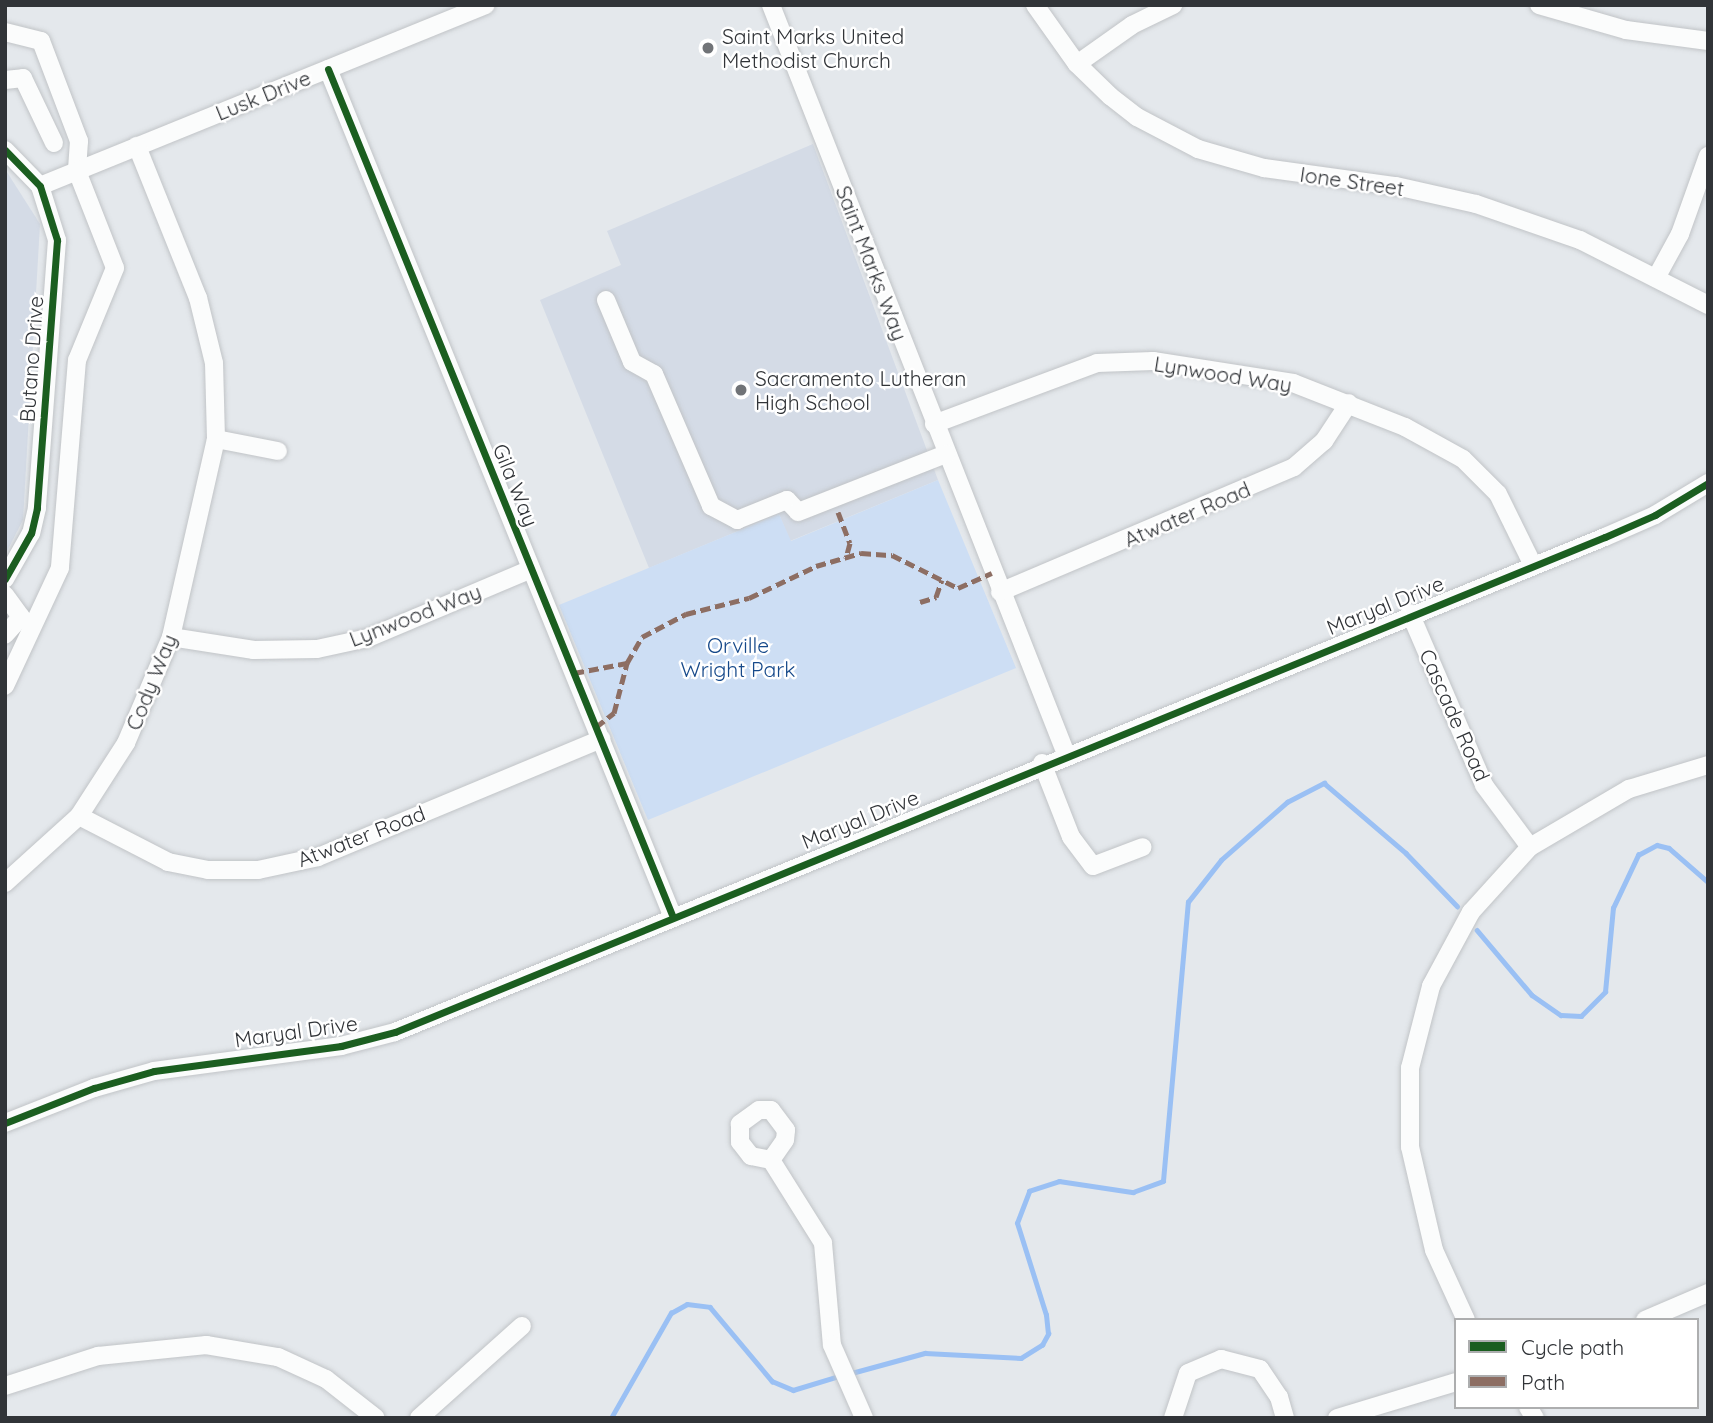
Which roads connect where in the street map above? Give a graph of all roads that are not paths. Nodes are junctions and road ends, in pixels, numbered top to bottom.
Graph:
1 (486, 5) edge
2 (771, 5) edge
3 (1035, 5) edge
4 (1173, 5) edge
5 (1539, 5) edge
6 (5, 32) edge
7 (1708, 41) edge
8 (1077, 64) junction
9 (328, 69) junction
10 (5, 80) edge
11 (54, 143) dead end
12 (137, 146) junction
13 (5, 150) edge
14 (1708, 156) edge
15 (77, 171) junction
16 (40, 186) junction
17 (1656, 278) junction
18 (606, 300) dead end
19 (1708, 305) edge
20 (1349, 403) junction
21 (934, 424) junction
22 (216, 439) junction
23 (278, 451) dead end
24 (946, 454) junction
25 (1708, 483) edge
26 (1532, 564) junction
27 (531, 569) junction
28 (5, 579) edge
29 (1000, 592) junction
30 (5, 595) edge
31 (1410, 613) junction
32 (5, 635) edge
33 (171, 637) junction
34 (5, 685) edge
35 (601, 739) junction
36 (1066, 754) junction
37 (1042, 763) junction
38 (1708, 765) edge
39 (79, 816) junction
40 (1143, 847) dead end
41 (1531, 847) junction
42 (5, 883) edge
43 (672, 915) junction
44 (5, 1123) edge
45 (771, 1160) dead end
46 (1708, 1293) edge
47 (1465, 1318) edge
48 (1650, 1318) edge
49 (522, 1326) dead end
50 (1454, 1383) edge
51 (5, 1386) edge
52 (376, 1418) edge
53 (419, 1418) edge
54 (864, 1418) edge
55 (1173, 1418) edge
56 (1285, 1418) edge
57 (1337, 1418) edge

1 - 9 street, Lusk Drive
2 - 21 street, Saint Marks Way
3 - 8 street, Ione Street
4 - 8 street
5 - 7 street
6 - 15 street
8 - 17 street, Ione Street
9 - 12 street, Lusk Drive
9 - 27 street, Gila Way
10 - 11 street
12 - 15 street, Lusk Drive
12 - 22 street, Cody Way
13 - 16 street, Butano Drive
14 - 17 street
15 - 16 street, Lusk Drive
15 - 34 street
16 - 28 street, Butano Drive
17 - 19 street, Ione Street
18 - 24 street
20 - 21 street, Lynwood Way
20 - 26 street, Lynwood Way
20 - 29 street, Atwater Road
21 - 24 street, Saint Marks Way
22 - 23 street
22 - 33 street, Cody Way
24 - 29 street, Saint Marks Way
25 - 26 street, Maryal Drive
26 - 31 street, Maryal Drive
27 - 33 street, Lynwood Way
27 - 35 street, Gila Way
29 - 36 street, Saint Marks Way
30 - 32 street
31 - 36 street, Maryal Drive
31 - 41 street, Cascade Road
33 - 39 street, Cody Way
35 - 39 street, Atwater Road
35 - 43 street, Gila Way
36 - 37 street, Maryal Drive
37 - 40 street
37 - 43 street, Maryal Drive
38 - 41 street
39 - 42 street, Cody Way
41 - 47 street
43 - 44 street, Maryal Drive
45 - 54 street
46 - 48 street
49 - 53 street
50 - 57 street
51 - 52 street
55 - 56 street

